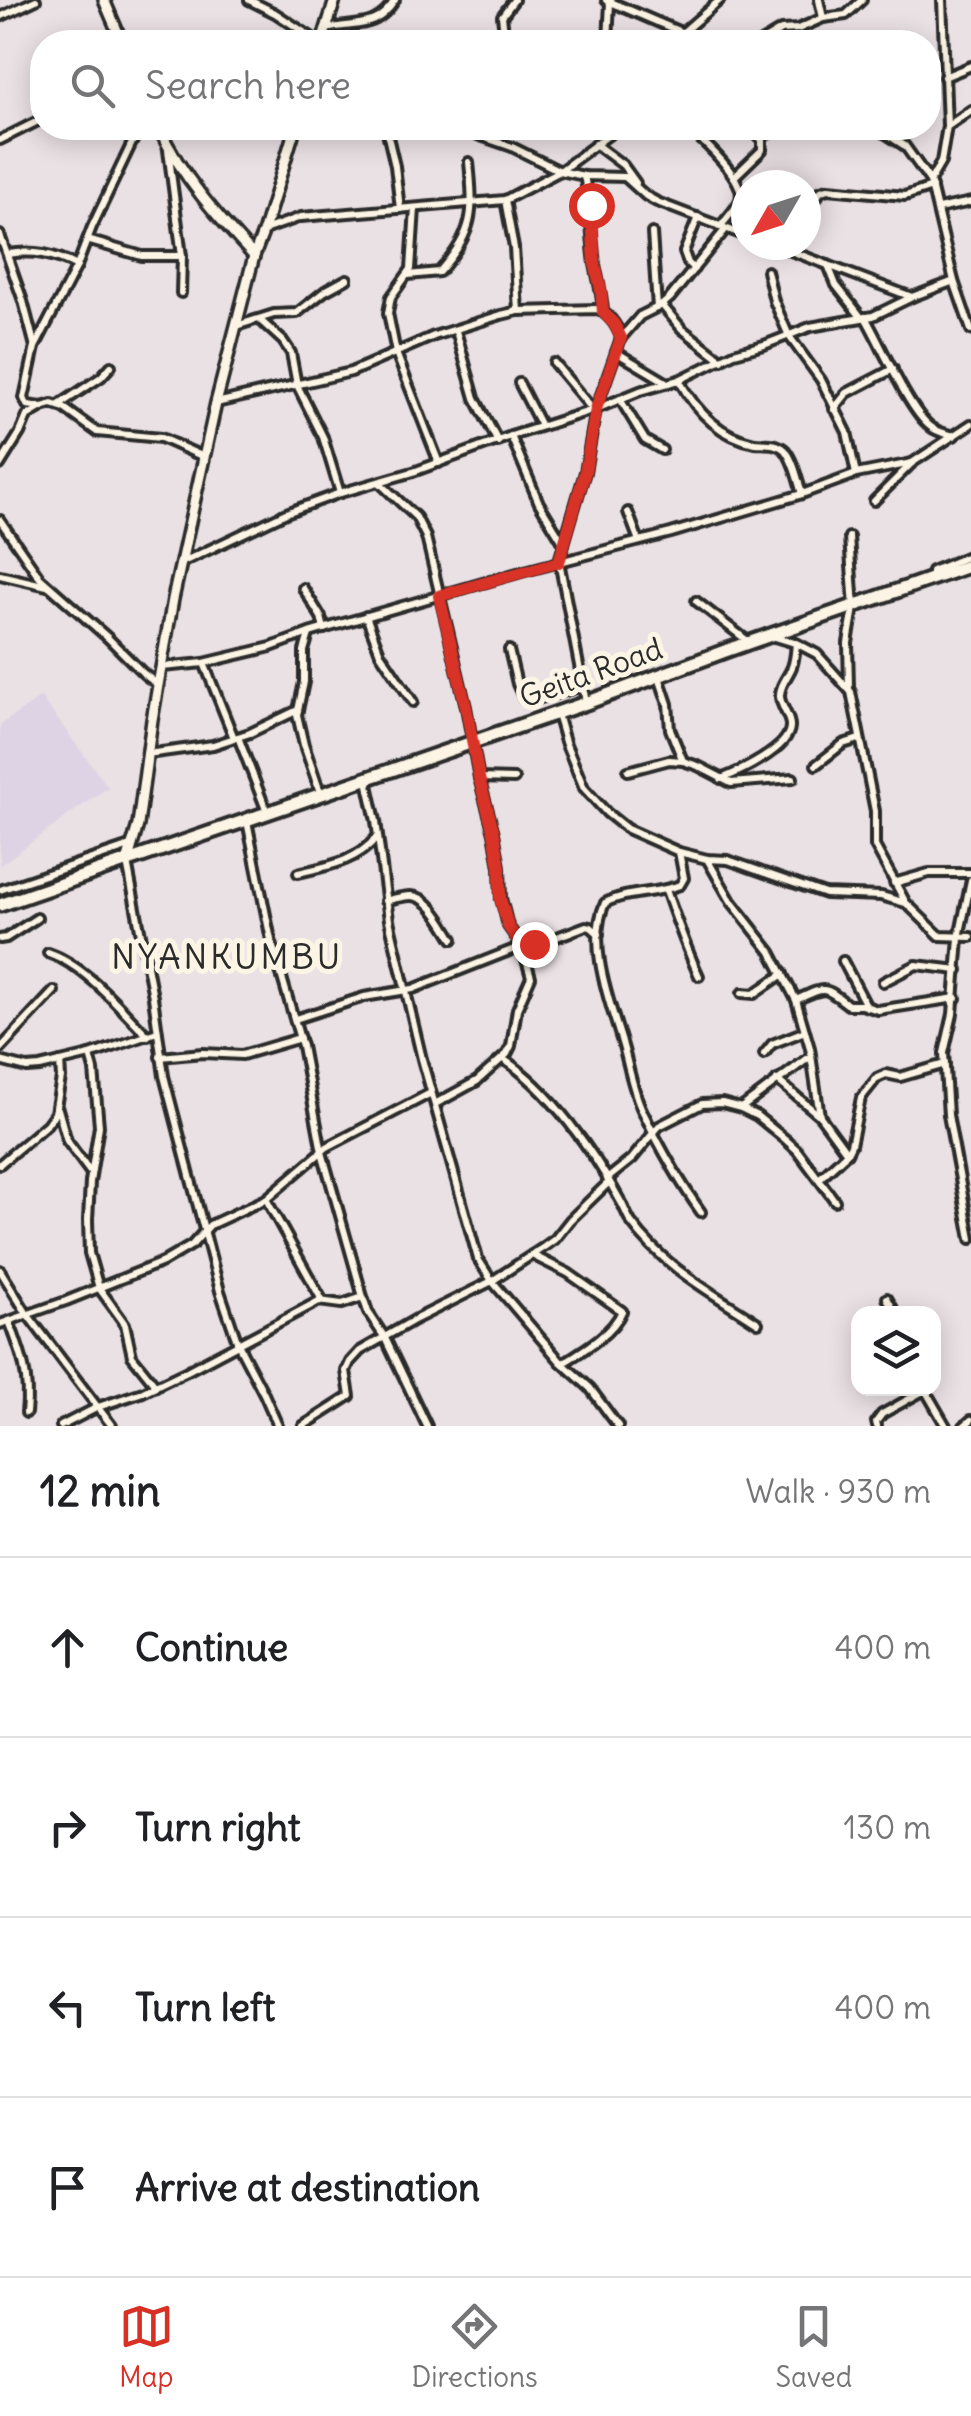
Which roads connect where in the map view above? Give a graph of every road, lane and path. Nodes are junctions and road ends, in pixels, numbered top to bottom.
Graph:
1 (36, 0) edge
2 (104, 0) edge
3 (250, 0) edge
4 (335, 0) edge
5 (396, 0) edge
6 (514, 0) edge
7 (720, 0) edge
8 (819, 0) edge
9 (862, 0) edge
10 (942, 0) edge
11 (608, 1) edge
12 (0, 17) edge
13 (823, 18) junction
14 (326, 29) joint
15 (117, 30) edge
16 (301, 30) edge
17 (504, 30) edge
18 (608, 30) edge
19 (675, 30) edge
20 (685, 30) edge
21 (781, 30) edge
22 (971, 66) edge
23 (944, 77) junction
24 (971, 110) edge
25 (30, 125) edge
26 (947, 126) junction
27 (0, 140) edge
28 (133, 140) edge
29 (164, 140) edge
30 (291, 140) edge
31 (389, 140) edge
32 (492, 140) edge
33 (601, 140) edge
34 (700, 140) edge
35 (762, 140) edge
36 (896, 140) edge
37 (166, 144) junction
38 (595, 144) junction
39 (469, 162) dead end
40 (742, 170) edge
41 (560, 171) junction
42 (731, 174) edge
43 (584, 176) junction
44 (931, 184) junction
45 (638, 189) junction
46 (821, 191) edge
47 (505, 200) junction
48 (971, 202) edge
49 (473, 203) junction
50 (400, 208) junction
51 (415, 208) junction
52 (938, 209) junction
53 (731, 214) edge
54 (698, 217) junction
55 (723, 228) junction
56 (264, 230) junction
57 (731, 231) edge
58 (652, 233) dead end
59 (1, 238) edge
60 (86, 240) junction
61 (8, 254) junction
62 (182, 256) junction
63 (254, 256) junction
64 (820, 260) edge
65 (828, 264) junction
66 (77, 266) junction
67 (694, 269) junction
68 (767, 271) dead end
69 (407, 276) junction
70 (347, 279) dead end
71 (954, 281) junction
72 (181, 293) dead end
73 (912, 297) junction
74 (660, 307) junction
75 (518, 311) junction
76 (603, 312) junction
77 (863, 318) junction
78 (260, 320) junction
79 (234, 326) junction
80 (456, 330) junction
81 (971, 330) edge
82 (789, 336) junction
83 (621, 338) junction
84 (35, 347) junction
85 (616, 352) junction
86 (396, 354) junction
87 (722, 360) junction
88 (554, 363) dead end
89 (111, 366) dead end
90 (893, 369) junction
91 (679, 380) junction
92 (518, 383) dead end
93 (667, 383) junction
94 (297, 385) junction
95 (620, 399) junction
96 (216, 403) junction
97 (58, 406) junction
98 (42, 407) junction
99 (834, 409) junction
100 (594, 410) junction
101 (971, 424) edge
102 (541, 426) junction
103 (512, 436) junction
104 (954, 436) junction
105 (498, 442) junction
106 (662, 450) dead end
107 (204, 457) junction
108 (439, 463) junction
109 (912, 463) junction
110 (0, 464) edge
111 (856, 474) junction
112 (380, 482) junction
113 (340, 493) junction
114 (802, 494) junction
115 (874, 500) dead end
116 (628, 512) dead end
117 (0, 520) edge
118 (849, 537) dead end
119 (640, 541) junction
120 (565, 546) junction
121 (971, 555) edge
122 (181, 562) junction
123 (559, 562) junction
124 (971, 565) edge
125 (0, 575) edge
126 (932, 578) junction
127 (47, 586) junction
128 (303, 588) dead end
129 (439, 596) junction
130 (696, 601) dead end
131 (854, 608) junction
132 (366, 616) junction
133 (324, 628) junction
134 (309, 633) junction
135 (769, 636) junction
136 (750, 642) junction
137 (796, 643) junction
138 (509, 650) dead end
139 (204, 663) junction
140 (162, 668) junction
141 (658, 676) junction
142 (158, 684) junction
143 (583, 686) junction
144 (849, 688) junction
145 (413, 702) dead end
146 (586, 703) junction
147 (298, 710) junction
148 (556, 712) junction
149 (236, 738) junction
150 (859, 739) junction
151 (474, 742) junction
152 (147, 754) junction
153 (683, 761) junction
154 (816, 765) dead end
155 (628, 771) dead end
156 (479, 778) junction
157 (514, 778) dead end
158 (794, 778) dead end
159 (366, 779) junction
160 (721, 780) junction
161 (321, 796) junction
162 (267, 814) junction
163 (247, 821) junction
164 (378, 836) junction
165 (134, 844) junction
166 (679, 852) junction
167 (707, 858) junction
168 (128, 862) junction
169 (298, 873) dead end
170 (971, 876) edge
171 (894, 882) junction
172 (0, 890) edge
173 (666, 890) junction
174 (385, 900) junction
175 (906, 903) junction
176 (0, 905) edge
177 (38, 918) dead end
178 (600, 934) junction
179 (971, 937) edge
180 (959, 938) junction
181 (0, 939) edge
182 (454, 939) dead end
183 (522, 946) junction
184 (48, 953) dead end
185 (842, 961) dead end
186 (958, 970) junction
187 (783, 974) junction
188 (699, 976) dead end
189 (883, 982) dead end
190 (406, 990) junction
191 (54, 991) dead end
192 (742, 993) dead end
193 (956, 998) junction
194 (796, 1000) junction
195 (868, 1008) junction
196 (295, 1018) junction
197 (804, 1030) junction
198 (157, 1032) junction
199 (148, 1036) junction
200 (300, 1038) junction
201 (0, 1049) edge
202 (90, 1054) junction
203 (764, 1054) dead end
204 (811, 1056) junction
205 (160, 1057) junction
206 (503, 1058) junction
207 (0, 1060) edge
208 (60, 1062) junction
209 (944, 1064) junction
210 (778, 1080) junction
211 (432, 1093) junction
212 (436, 1104) junction
213 (58, 1108) junction
214 (741, 1108) junction
215 (820, 1116) junction
216 (653, 1130) junction
217 (322, 1152) junction
218 (847, 1153) junction
219 (0, 1164) edge
220 (90, 1173) junction
221 (819, 1179) junction
222 (608, 1181) junction
223 (266, 1200) junction
224 (835, 1201) dead end
225 (701, 1212) dead end
226 (205, 1231) junction
227 (971, 1239) edge
228 (531, 1254) junction
229 (0, 1270) edge
230 (492, 1281) junction
231 (4, 1283) edge
232 (100, 1288) junction
233 (363, 1297) junction
234 (888, 1298) dead end
235 (322, 1300) junction
236 (892, 1306) edge
237 (27, 1314) junction
238 (4, 1323) edge
239 (758, 1323) dead end
240 (385, 1338) junction
241 (238, 1344) junction
242 (563, 1364) junction
243 (156, 1386) junction
244 (913, 1396) edge
245 (929, 1396) edge
246 (98, 1407) junction
247 (26, 1413) dead end
248 (971, 1420) edge
249 (61, 1426) edge
250 (112, 1426) edge
251 (278, 1426) edge
252 (303, 1426) edge
253 (426, 1426) edge
254 (618, 1426) edge
255 (877, 1426) edge
256 (946, 1426) edge
257 (964, 1426) edge

1 - 12 street
2 - 15 main road
3 - 16 street
4 - 14 main road
5 - 14 street
6 - 17 street
7 - 20 street
8 - 13 street
9 - 13 street
10 - 23 street
11 - 18 street
11 - 19 street
13 - 21 street
22 - 23 street
23 - 26 street
24 - 26 street
25 - 27 street
26 - 44 street
28 - 60 street
29 - 37 main road
30 - 56 main road
31 - 50 street
32 - 41 street
33 - 38 street
34 - 42 street
35 - 40 street
36 - 44 street
37 - 62 street
37 - 63 main road
38 - 41 street
38 - 45 street
39 - 49 street
41 - 43 street
41 - 47 street
43 - 45 street
43 - 76 street
44 - 46 street
44 - 52 street
45 - 54 street
47 - 49 street
47 - 75 street
48 - 52 street
49 - 51 street
49 - 69 street
50 - 51 street
50 - 56 street
51 - 69 street
52 - 71 street
53 - 55 street
54 - 55 street
54 - 67 street
55 - 57 street
55 - 67 street
56 - 63 main road
58 - 74 street
59 - 61 street
60 - 62 street
60 - 66 street
61 - 66 street
61 - 84 street
62 - 72 street
63 - 79 main road
64 - 65 street
65 - 73 street
65 - 77 street
66 - 84 street
67 - 74 street
68 - 82 street
69 - 86 street
70 - 78 street
71 - 73 street
71 - 81 street
73 - 77 street
74 - 83 street
74 - 87 street
75 - 76 street
75 - 80 street
76 - 83 street
77 - 82 street
77 - 90 street
78 - 79 street
78 - 94 street
79 - 96 main road
80 - 86 street
80 - 105 street
82 - 87 street
82 - 99 street
83 - 85 street
84 - 98 street
85 - 93 street
85 - 100 street
86 - 94 street
86 - 108 street
87 - 91 street
88 - 100 street
89 - 97 street
90 - 99 street
90 - 104 street
91 - 93 street
91 - 114 street
92 - 102 street
93 - 95 street
94 - 96 street
94 - 113 street
95 - 100 street
95 - 106 street
96 - 107 main road
97 - 98 street
97 - 107 street
98 - 110 street
99 - 111 street
100 - 102 street
100 - 120 street
101 - 104 street
102 - 103 street
103 - 105 street
103 - 120 street
104 - 109 street
105 - 108 street
107 - 122 main road
108 - 112 street
109 - 111 street
109 - 115 street
111 - 114 street
112 - 113 street
112 - 129 street
113 - 122 street
114 - 119 street
116 - 119 street
117 - 127 street
118 - 131 street
119 - 123 street
120 - 123 street
121 - 126 street
122 - 140 main road
123 - 129 street
123 - 143 street
124 - 126 highway, Geita Road
125 - 127 street
126 - 131 highway, Geita Road
127 - 142 street
128 - 133 street
129 - 132 street
129 - 151 street
130 - 136 street
131 - 135 highway, Geita Road
131 - 144 street
132 - 133 street
132 - 145 street
133 - 134 street
134 - 139 street
134 - 147 street
135 - 136 highway, Geita Road
135 - 137 street
136 - 141 highway, Geita Road
137 - 144 street
137 - 160 street
138 - 143 street
139 - 140 street
139 - 149 street
140 - 142 main road
141 - 146 highway, Geita Road
141 - 153 street
142 - 152 main road
143 - 146 street
144 - 150 street
146 - 148 highway, Geita Road
147 - 149 street
147 - 161 street
148 - 151 highway, Geita Road
148 - 166 street
149 - 152 street
149 - 162 street
150 - 154 street
150 - 171 street
151 - 156 street
151 - 159 highway, Geita Road
152 - 165 main road
153 - 155 street
153 - 160 street
156 - 157 street
156 - 183 street
158 - 160 street
159 - 161 highway, Geita Road
159 - 164 street
161 - 162 highway, Geita Road
162 - 163 highway, Geita Road
163 - 168 highway, Geita Road
163 - 196 street
164 - 169 street
164 - 174 street
165 - 168 main road
165 - 172 street
166 - 167 street
166 - 173 street
167 - 175 street
167 - 187 street
168 - 176 highway, Geita Road
168 - 198 street
170 - 171 street
170 - 180 street
171 - 175 street
173 - 178 street
173 - 188 street
174 - 182 street
174 - 190 street
175 - 180 street
177 - 181 street
178 - 183 street
178 - 216 street
179 - 180 street
180 - 186 street
183 - 190 street
183 - 206 street
184 - 199 street
185 - 195 street
186 - 189 street
186 - 193 street
187 - 192 street
187 - 194 street
190 - 196 street
190 - 211 street
191 - 201 street
193 - 195 street
193 - 209 street
194 - 195 street
194 - 197 street
196 - 200 street
197 - 203 street
197 - 204 street
198 - 199 street
198 - 205 street
199 - 202 street
200 - 205 street
200 - 217 street
202 - 208 street
202 - 220 street
204 - 210 street
204 - 215 street
205 - 226 street
206 - 212 street
206 - 222 street
207 - 208 street
208 - 213 street
209 - 218 street
209 - 227 street
210 - 214 street
210 - 215 street
211 - 212 street
211 - 217 street
212 - 230 street
213 - 219 street
213 - 220 street
214 - 216 street
214 - 221 street
215 - 218 street
216 - 222 street
216 - 225 street
217 - 223 street
217 - 233 street
218 - 221 street
220 - 232 street
221 - 224 street
222 - 228 street
222 - 239 street
223 - 226 street
223 - 235 street
226 - 232 street
226 - 241 street
228 - 230 street
228 - 242 street
229 - 231 street
230 - 240 street
230 - 242 street
231 - 237 street
232 - 237 street
232 - 243 street
233 - 235 street
233 - 240 street
234 - 236 street
235 - 241 street
237 - 238 street
237 - 246 street
238 - 247 street
240 - 252 street
240 - 253 street
241 - 243 street
241 - 251 street
242 - 254 street
243 - 246 street
244 - 255 street
245 - 256 street
246 - 249 street
246 - 250 street
248 - 257 street

